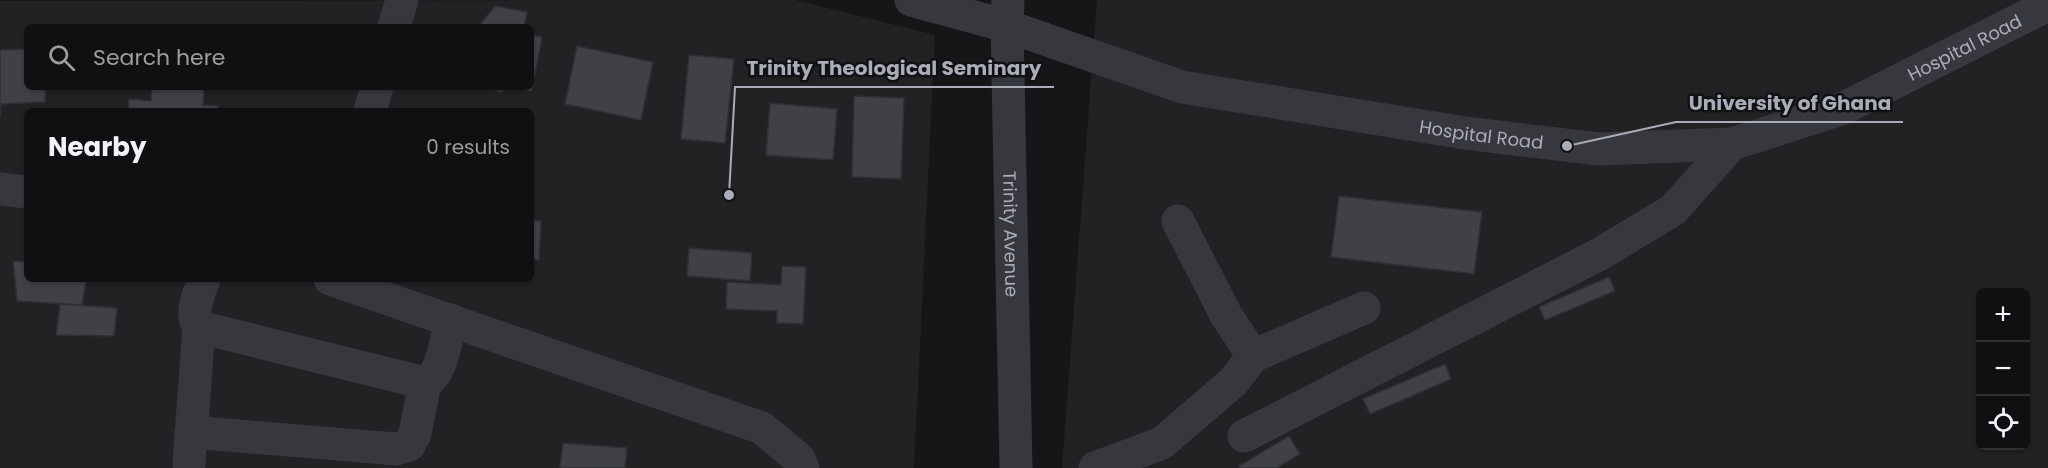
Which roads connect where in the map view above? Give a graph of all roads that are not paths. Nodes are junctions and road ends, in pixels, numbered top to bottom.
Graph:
1 (402, 0) edge
2 (911, 0) edge
3 (2048, 5) edge
4 (1008, 13) edge
5 (395, 24) edge
6 (376, 90) edge
7 (371, 108) edge
8 (1732, 144) junction
9 (0, 189) edge
10 (24, 192) edge
11 (1178, 221) dead end
12 (203, 282) edge
13 (339, 282) edge
14 (1364, 308) dead end
15 (451, 320) junction
16 (199, 327) junction
17 (1254, 356) junction
18 (425, 383) junction
19 (1244, 436) dead end
20 (803, 468) edge
21 (1016, 468) edge
22 (1095, 468) edge

1 - 5 street
2 - 4 street, Hospital Road
3 - 8 street, Hospital Road
4 - 8 street, Hospital Road
4 - 21 street, Trinity Avenue
6 - 7 street
8 - 19 street
9 - 10 street
11 - 17 street
12 - 16 street
13 - 15 street
14 - 17 street
15 - 18 street
15 - 20 street
16 - 18 street
16 - 18 street
17 - 22 street

